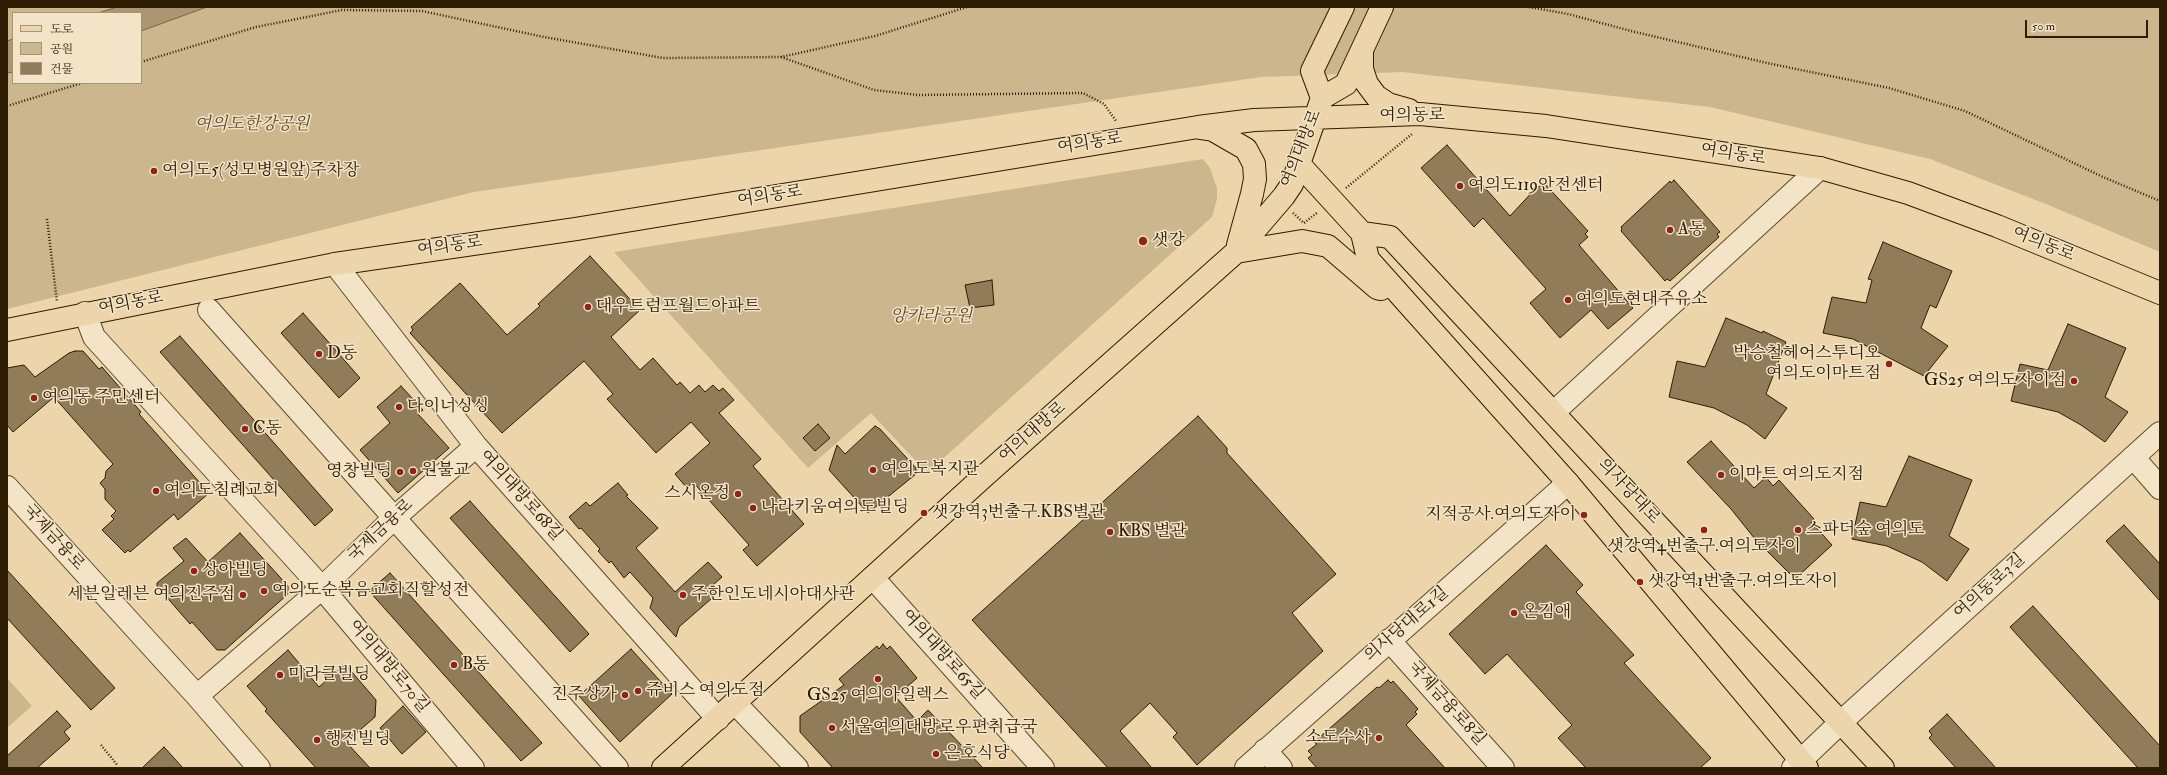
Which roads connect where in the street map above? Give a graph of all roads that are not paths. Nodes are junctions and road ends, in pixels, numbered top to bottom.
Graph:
1 (1343, 7) edge
2 (1382, 7) edge
3 (1360, 62) junction
4 (1322, 98) junction
5 (1316, 119) junction
6 (1419, 121) junction
7 (1198, 127) junction
8 (1299, 164) junction
9 (1820, 168) junction
10 (1362, 233) junction
11 (1236, 252) junction
12 (335, 264) junction
13 (1396, 291) junction
14 (2160, 294) edge
15 (208, 310) dead end
16 (85, 313) junction
17 (12, 329) edge
18 (1554, 412) junction
19 (2160, 433) edge
20 (476, 446) junction
21 (2133, 457) junction
22 (1568, 483) junction
23 (7, 486) edge
24 (2160, 488) edge
25 (394, 518) junction
26 (873, 578) junction
27 (322, 588) junction
28 (1389, 640) junction
29 (197, 696) junction
30 (735, 703) junction
31 (718, 719) junction
32 (1841, 722) junction
33 (1265, 750) junction
34 (1800, 766) edge
35 (258, 768) edge
36 (473, 768) edge
37 (618, 768) edge
38 (663, 768) edge
39 (797, 768) edge
40 (1043, 768) edge
41 (1246, 768) edge
42 (1281, 768) edge
43 (1503, 768) edge
44 (1883, 768) edge

1 - 4 main road, 여의대방로
2 - 3 main road, 여의대방로
3 - 4 main road, 여의대방로
3 - 6 main road
4 - 5 main road, 여의대방로
5 - 6 main road, 여의동로
5 - 7 main road, 여의동로
5 - 8 main road, 여의대방로
6 - 9 main road, 여의동로
7 - 11 main road
7 - 12 main road, 여의동로
8 - 10 main road
8 - 11 main road, 여의대방로
9 - 14 main road, 여의동로
9 - 18 street
10 - 13 main road
10 - 18 main road, 의사당대로
11 - 13 main road
11 - 26 main road, 여의대방로
12 - 16 main road, 여의동로
12 - 20 street, 여의대방로68길
13 - 22 main road
15 - 25 street
16 - 17 main road, 여의동로
16 - 27 street, 여의대방로70길
18 - 32 main road, 의사당대로
19 - 21 street, 여의동로3길
20 - 25 street, 국제금융로
20 - 31 street, 여의대방로68길
21 - 24 street
21 - 32 street, 여의동로3길
22 - 28 street, 의사당대로1길
22 - 34 main road
23 - 29 street, 국제금융로
25 - 27 street, 국제금융로
25 - 37 street
26 - 30 main road, 여의대방로
26 - 40 street, 여의대방로65길
27 - 29 street, 국제금융로
27 - 36 street, 여의대방로70길
28 - 33 street, 의사당대로1길
28 - 43 street, 국제금융로8길
29 - 35 street, 국제금융로
30 - 31 main road, 여의대방로
30 - 39 street
31 - 38 main road, 여의대방로
32 - 34 street, 여의동로3길
32 - 44 main road, 의사당대로
33 - 41 street, 의사당대로1길
33 - 42 street

